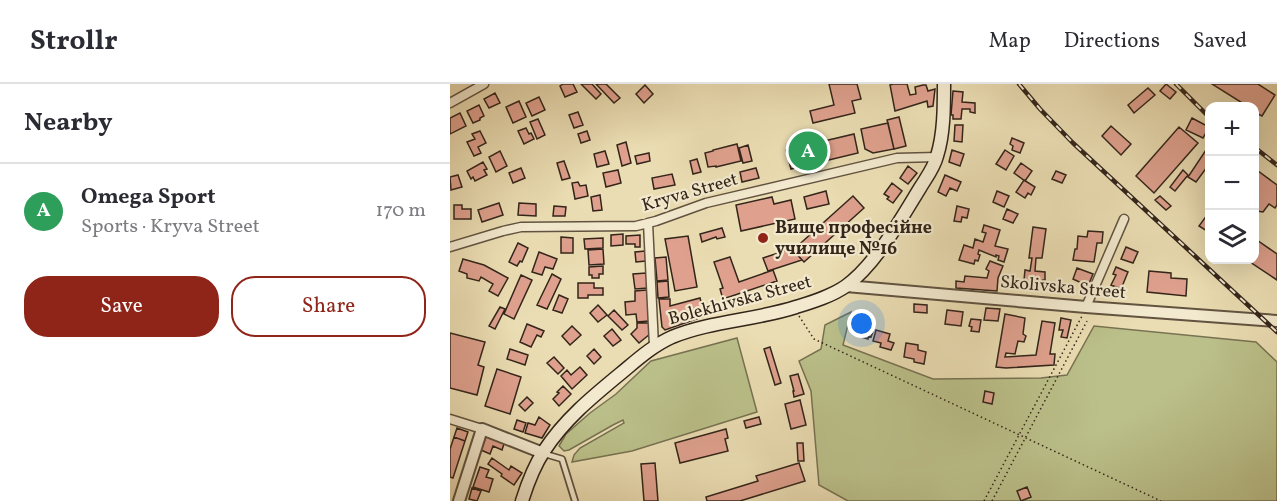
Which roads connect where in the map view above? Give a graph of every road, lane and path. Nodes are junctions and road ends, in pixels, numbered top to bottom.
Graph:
1 (484, 84) edge
2 (944, 84) edge
3 (450, 103) edge
4 (937, 157) junction
5 (1124, 219) dead end
6 (648, 223) junction
7 (450, 248) edge
8 (846, 286) junction
9 (1086, 307) junction
10 (794, 308) junction
11 (1087, 321) dead end
12 (1277, 321) edge
13 (654, 346) junction
14 (450, 420) edge
15 (482, 429) junction
16 (1019, 435) junction
17 (1026, 438) junction
18 (543, 453) junction
19 (459, 501) edge
20 (522, 501) edge
21 (575, 501) edge
22 (984, 501) edge
23 (992, 501) edge
24 (1161, 501) edge

1 - 3 street
2 - 4 main road, Bolekhivska Street
4 - 6 street, Kryva Street
4 - 8 main road, Bolekhivska Street
5 - 9 street
6 - 7 street, Kryva Street
6 - 13 street
8 - 9 street, Skolivska Street
8 - 10 main road, Bolekhivska Street
9 - 12 street, Skolivska Street
9 - 16 path
10 - 13 main road, Bolekhivska Street
10 - 16 path
11 - 17 path
13 - 18 main road, Bolekhivska Street
14 - 15 street
15 - 18 street
15 - 19 street
16 - 17 path
16 - 22 path
17 - 23 path
17 - 24 path
18 - 20 main road, Bolekhivska Street
18 - 21 lane

